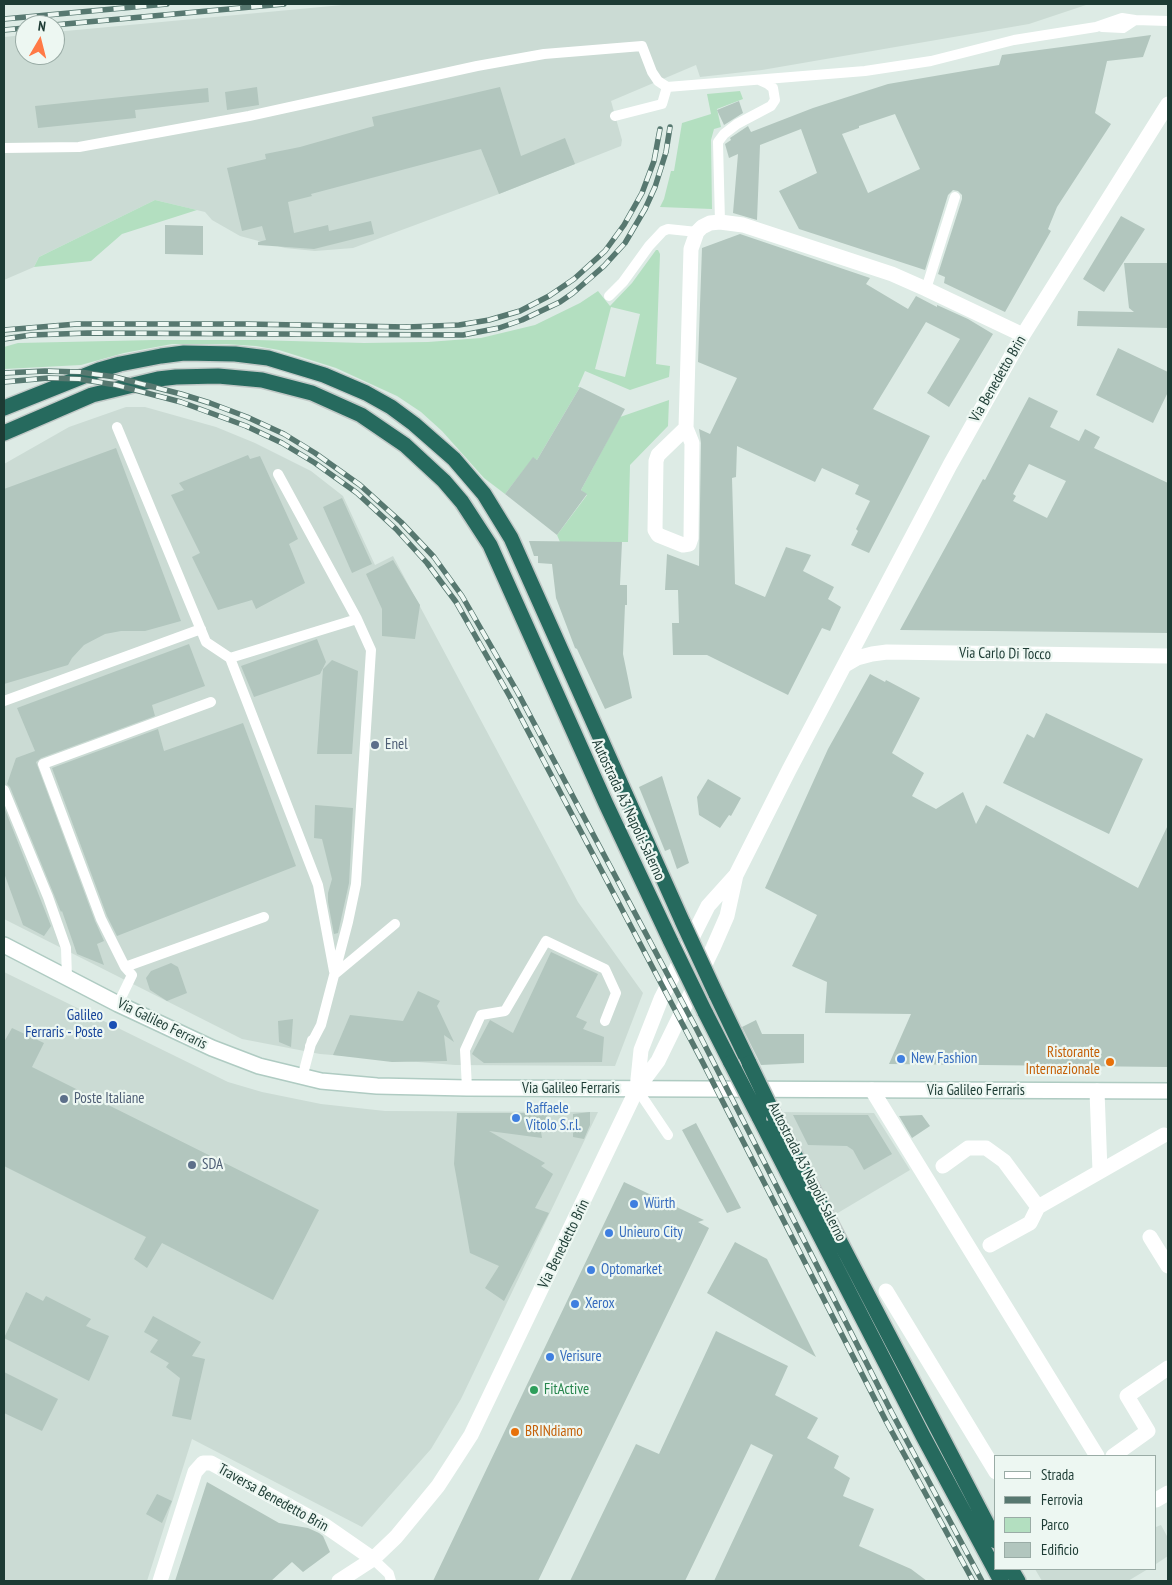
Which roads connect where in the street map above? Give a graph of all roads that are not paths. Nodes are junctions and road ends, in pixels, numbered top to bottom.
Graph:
1 (1168, 21) edge
2 (757, 79) junction
3 (667, 87) junction
4 (1168, 104) edge
5 (615, 116) dead end
6 (4, 148) edge
7 (955, 197) dead end
8 (720, 222) junction
9 (697, 232) junction
10 (926, 289) junction
11 (609, 296) dead end
12 (1023, 335) junction
13 (4, 408) edge
14 (117, 427) dead end
15 (686, 428) junction
16 (4, 433) edge
17 (278, 474) dead end
18 (357, 619) junction
19 (201, 629) junction
20 (1168, 656) edge
21 (230, 658) junction
22 (845, 665) junction
23 (4, 701) edge
24 (211, 702) dead end
25 (4, 790) edge
26 (736, 875) junction
27 (264, 917) dead end
28 (395, 924) dead end
29 (4, 945) edge
30 (125, 967) junction
31 (335, 974) junction
32 (67, 978) junction
33 (118, 1004) junction
34 (605, 1021) dead end
35 (302, 1078) junction
36 (467, 1088) junction
37 (637, 1089) junction
38 (872, 1090) junction
39 (1097, 1091) junction
40 (1168, 1091) edge
41 (1164, 1134) dead end
42 (668, 1135) dead end
43 (943, 1166) dead end
44 (1100, 1171) junction
45 (1038, 1207) junction
46 (1150, 1237) dead end
47 (990, 1245) dead end
48 (1168, 1266) edge
49 (886, 1291) dead end
50 (1168, 1368) edge
51 (1096, 1455) edge
52 (1114, 1455) edge
53 (994, 1469) edge
54 (1168, 1493) edge
55 (1157, 1499) edge
56 (994, 1537) edge
57 (372, 1559) junction
58 (994, 1570) edge
59 (1011, 1570) edge
60 (160, 1581) edge
61 (339, 1581) edge
62 (391, 1581) edge
63 (1018, 1581) edge

1 - 2 lane
2 - 3 lane
2 - 8 lane
3 - 5 lane
3 - 6 lane
4 - 12 street, Via Benedetto Brin
7 - 10 lane
8 - 9 street
8 - 10 street
9 - 11 lane
9 - 15 street
10 - 12 street
12 - 22 street, Via Benedetto Brin
13 - 56 highway, Autostrada A3 Napoli-Salerno, bridge
14 - 19 lane
15 - 15 street
16 - 58 highway, Autostrada A3 Napoli-Salerno, bridge
17 - 18 lane
18 - 21 lane
18 - 31 lane
19 - 21 lane
19 - 23 lane
20 - 22 street, Via Carlo Di Tocco
21 - 31 lane
22 - 26 street, Via Benedetto Brin
24 - 30 lane
25 - 32 lane
26 - 37 street
26 - 37 street, Via Benedetto Brin
27 - 30 lane
28 - 31 lane
29 - 32 street, Via Galileo Ferraris
30 - 33 lane
31 - 35 lane
32 - 33 street, Via Galileo Ferraris
33 - 35 street, Via Galileo Ferraris
34 - 36 lane
35 - 36 street, Via Galileo Ferraris
36 - 37 street, Via Galileo Ferraris
37 - 38 street, Via Galileo Ferraris
37 - 42 lane
37 - 57 street, Via Benedetto Brin
38 - 39 street, Via Galileo Ferraris
38 - 51 street
39 - 40 street, Via Galileo Ferraris
39 - 44 street
41 - 44 street
43 - 45 street
44 - 45 street
45 - 47 street
46 - 48 street
49 - 53 street
50 - 52 street
54 - 55 street
57 - 60 street, Traversa Benedetto Brin
57 - 61 street, Via Benedetto Brin
57 - 62 lane
59 - 63 highway

